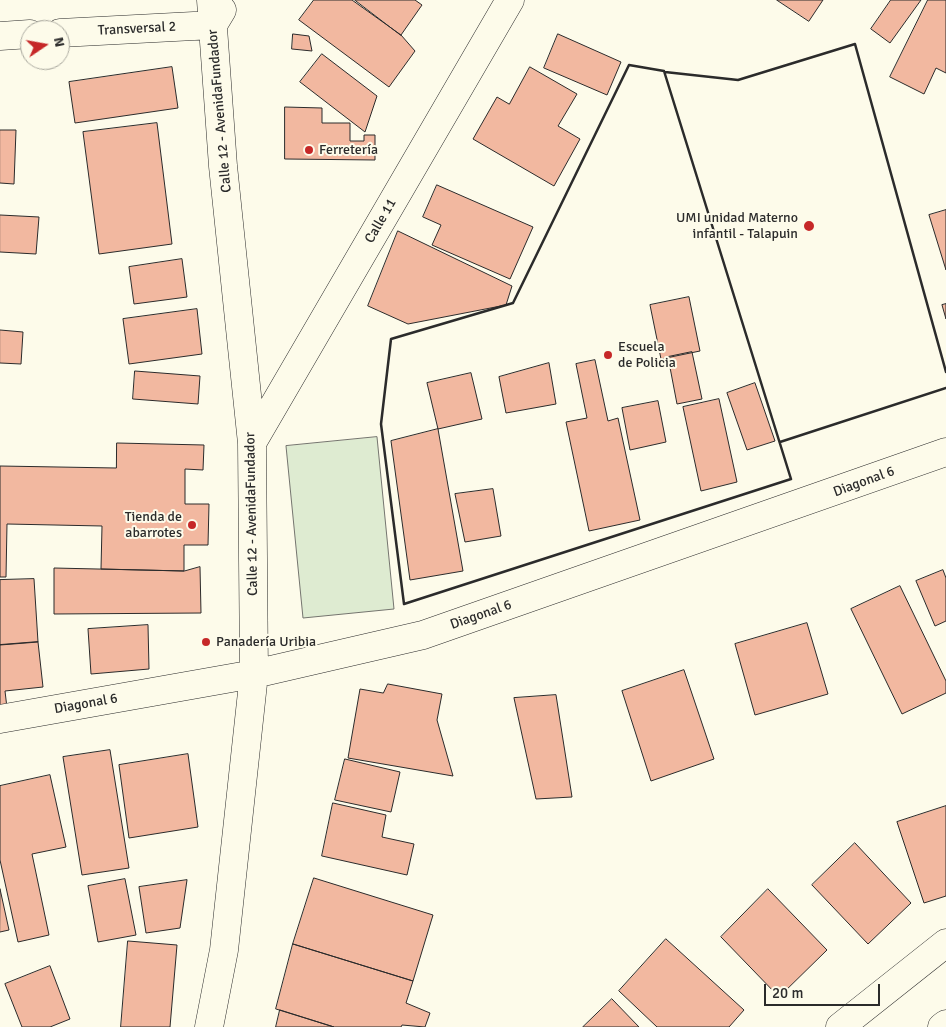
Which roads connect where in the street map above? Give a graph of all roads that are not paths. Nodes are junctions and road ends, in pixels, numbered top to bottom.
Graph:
1 (228, 0) edge
2 (510, 0) edge
3 (212, 12) edge
4 (70, 32) edge
5 (20, 35) edge
6 (0, 36) edge
7 (252, 443) junction
8 (946, 452) edge
9 (254, 674) junction
10 (0, 719) edge
11 (946, 943) edge
12 (946, 1024) edge
13 (209, 1027) edge
14 (840, 1027) edge
15 (942, 1027) edge

1 - 3 street
2 - 7 street, Calle 11
3 - 4 street, Transversal 2
3 - 7 street, Calle 12 - AvenidaFundador
5 - 6 street
7 - 9 street, Calle 12 - AvenidaFundador
8 - 9 street, Diagonal 6
9 - 10 street, Diagonal 6
9 - 13 street, Calle 12 - AvenidaFundador
11 - 14 street
12 - 15 street

